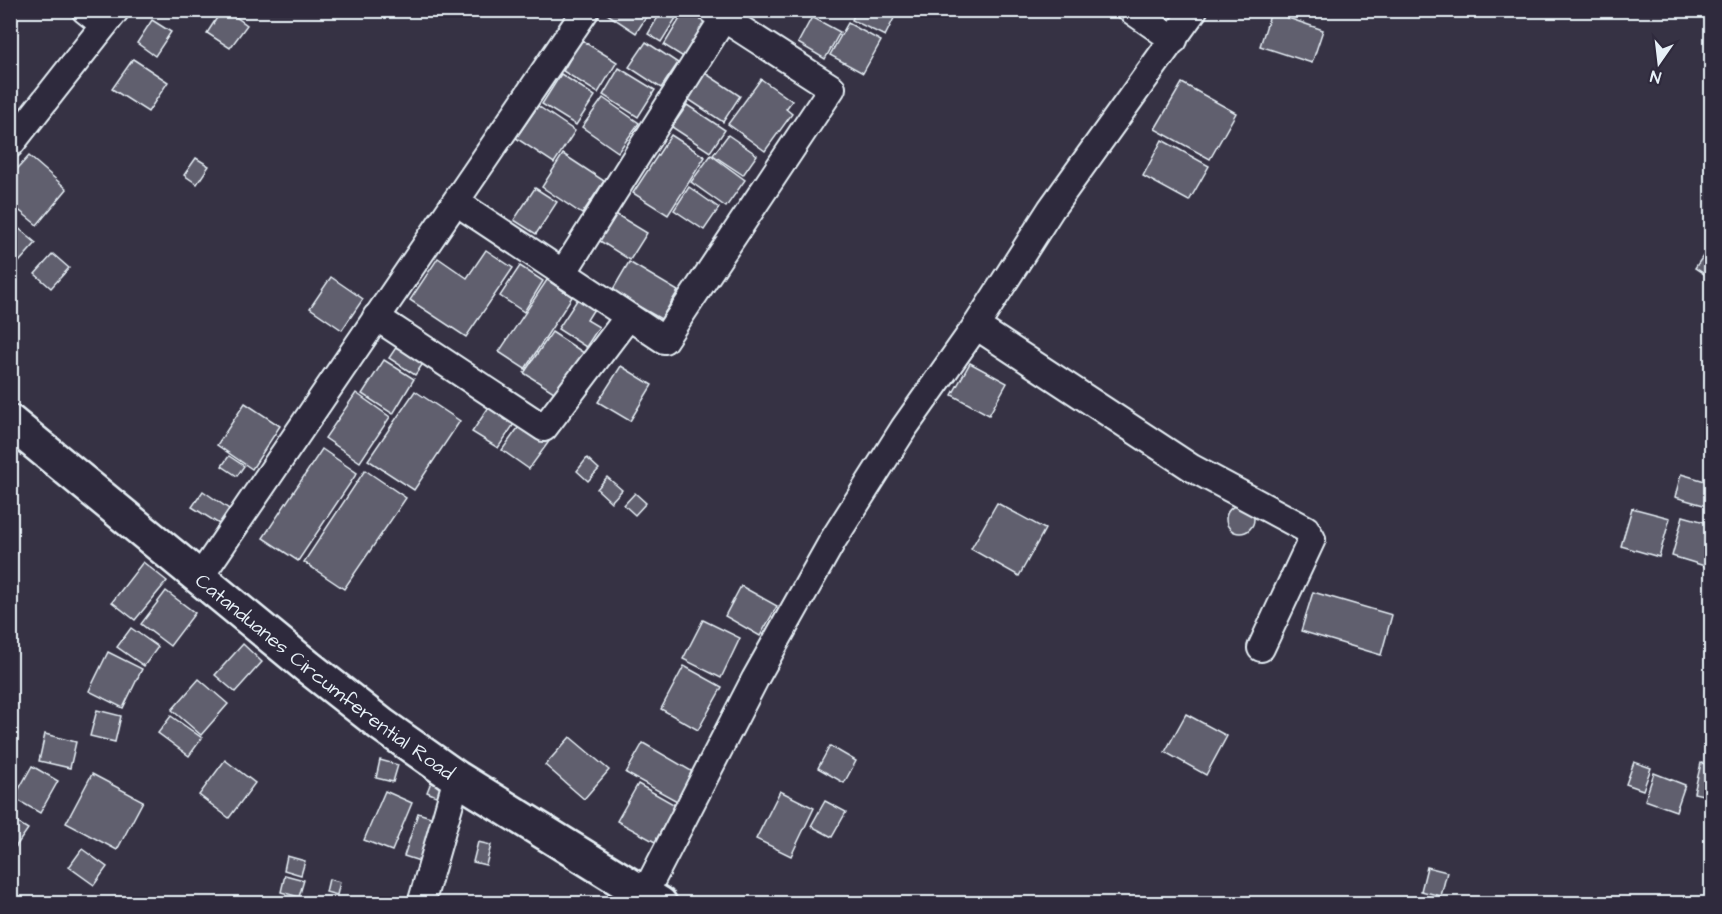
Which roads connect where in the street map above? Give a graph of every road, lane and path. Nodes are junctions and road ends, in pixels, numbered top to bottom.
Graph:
1 (586, 10) edge
2 (1131, 10) edge
3 (1194, 10) edge
4 (102, 15) edge
5 (717, 15) edge
6 (1174, 40) junction
7 (10, 145) edge
8 (456, 202) junction
9 (563, 273) junction
10 (376, 317) junction
11 (628, 317) junction
12 (976, 326) junction
13 (10, 422) edge
14 (200, 577) junction
15 (1261, 648) dead end
16 (457, 778) junction
17 (652, 899) edge
18 (421, 903) edge

1 - 8 street
2 - 6 street
3 - 6 street
4 - 7 street
5 - 9 street
5 - 11 street
6 - 12 street
8 - 9 street
8 - 10 street
9 - 11 street
10 - 11 street
10 - 14 street
12 - 15 street
12 - 17 street
13 - 14 main road, Catanduanes Circumferential Road
14 - 16 main road, Catanduanes Circumferential Road
16 - 17 main road, Catanduanes Circumferential Road
16 - 18 street

